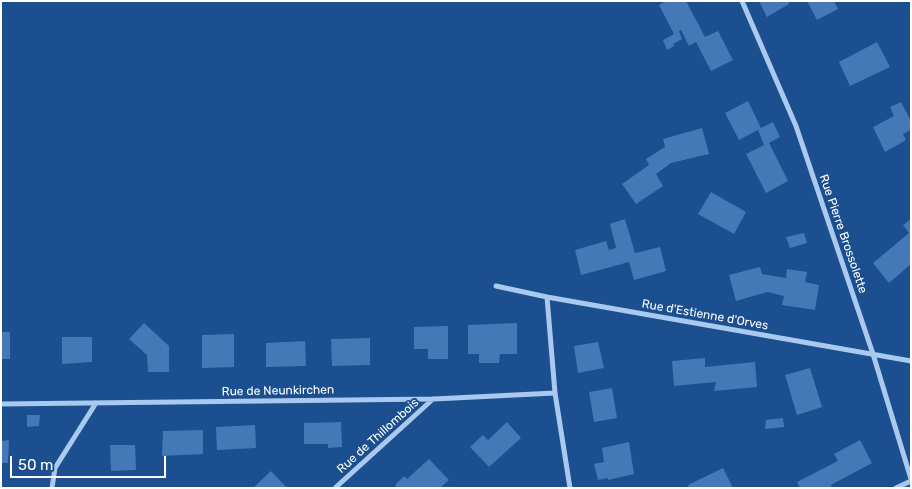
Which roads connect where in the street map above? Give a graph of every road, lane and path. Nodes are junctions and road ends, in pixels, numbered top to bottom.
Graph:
1 (742, 1) edge
2 (496, 286) dead end
3 (547, 297) junction
4 (873, 354) junction
5 (911, 361) edge
6 (555, 393) junction
7 (434, 398) junction
8 (96, 403) junction
9 (1, 404) edge
10 (911, 480) edge
11 (52, 488) edge
12 (335, 488) edge
13 (570, 488) edge
14 (896, 488) edge

1 - 4 street, Rue Pierre Brossolette
2 - 3 street, Rue d'Estienne d'Orves
3 - 4 street, Rue d'Estienne d'Orves
3 - 6 street
4 - 5 street, Rue d'Estienne d'Orves
4 - 10 street, Rue Pierre Brossolette
6 - 7 street, Rue de Neunkirchen
6 - 13 street
7 - 8 street, Rue de Neunkirchen
7 - 12 street, Rue de Thillombois
8 - 9 street, Rue de Neunkirchen
8 - 11 street
10 - 14 street, Rue Pierre Brossolette

